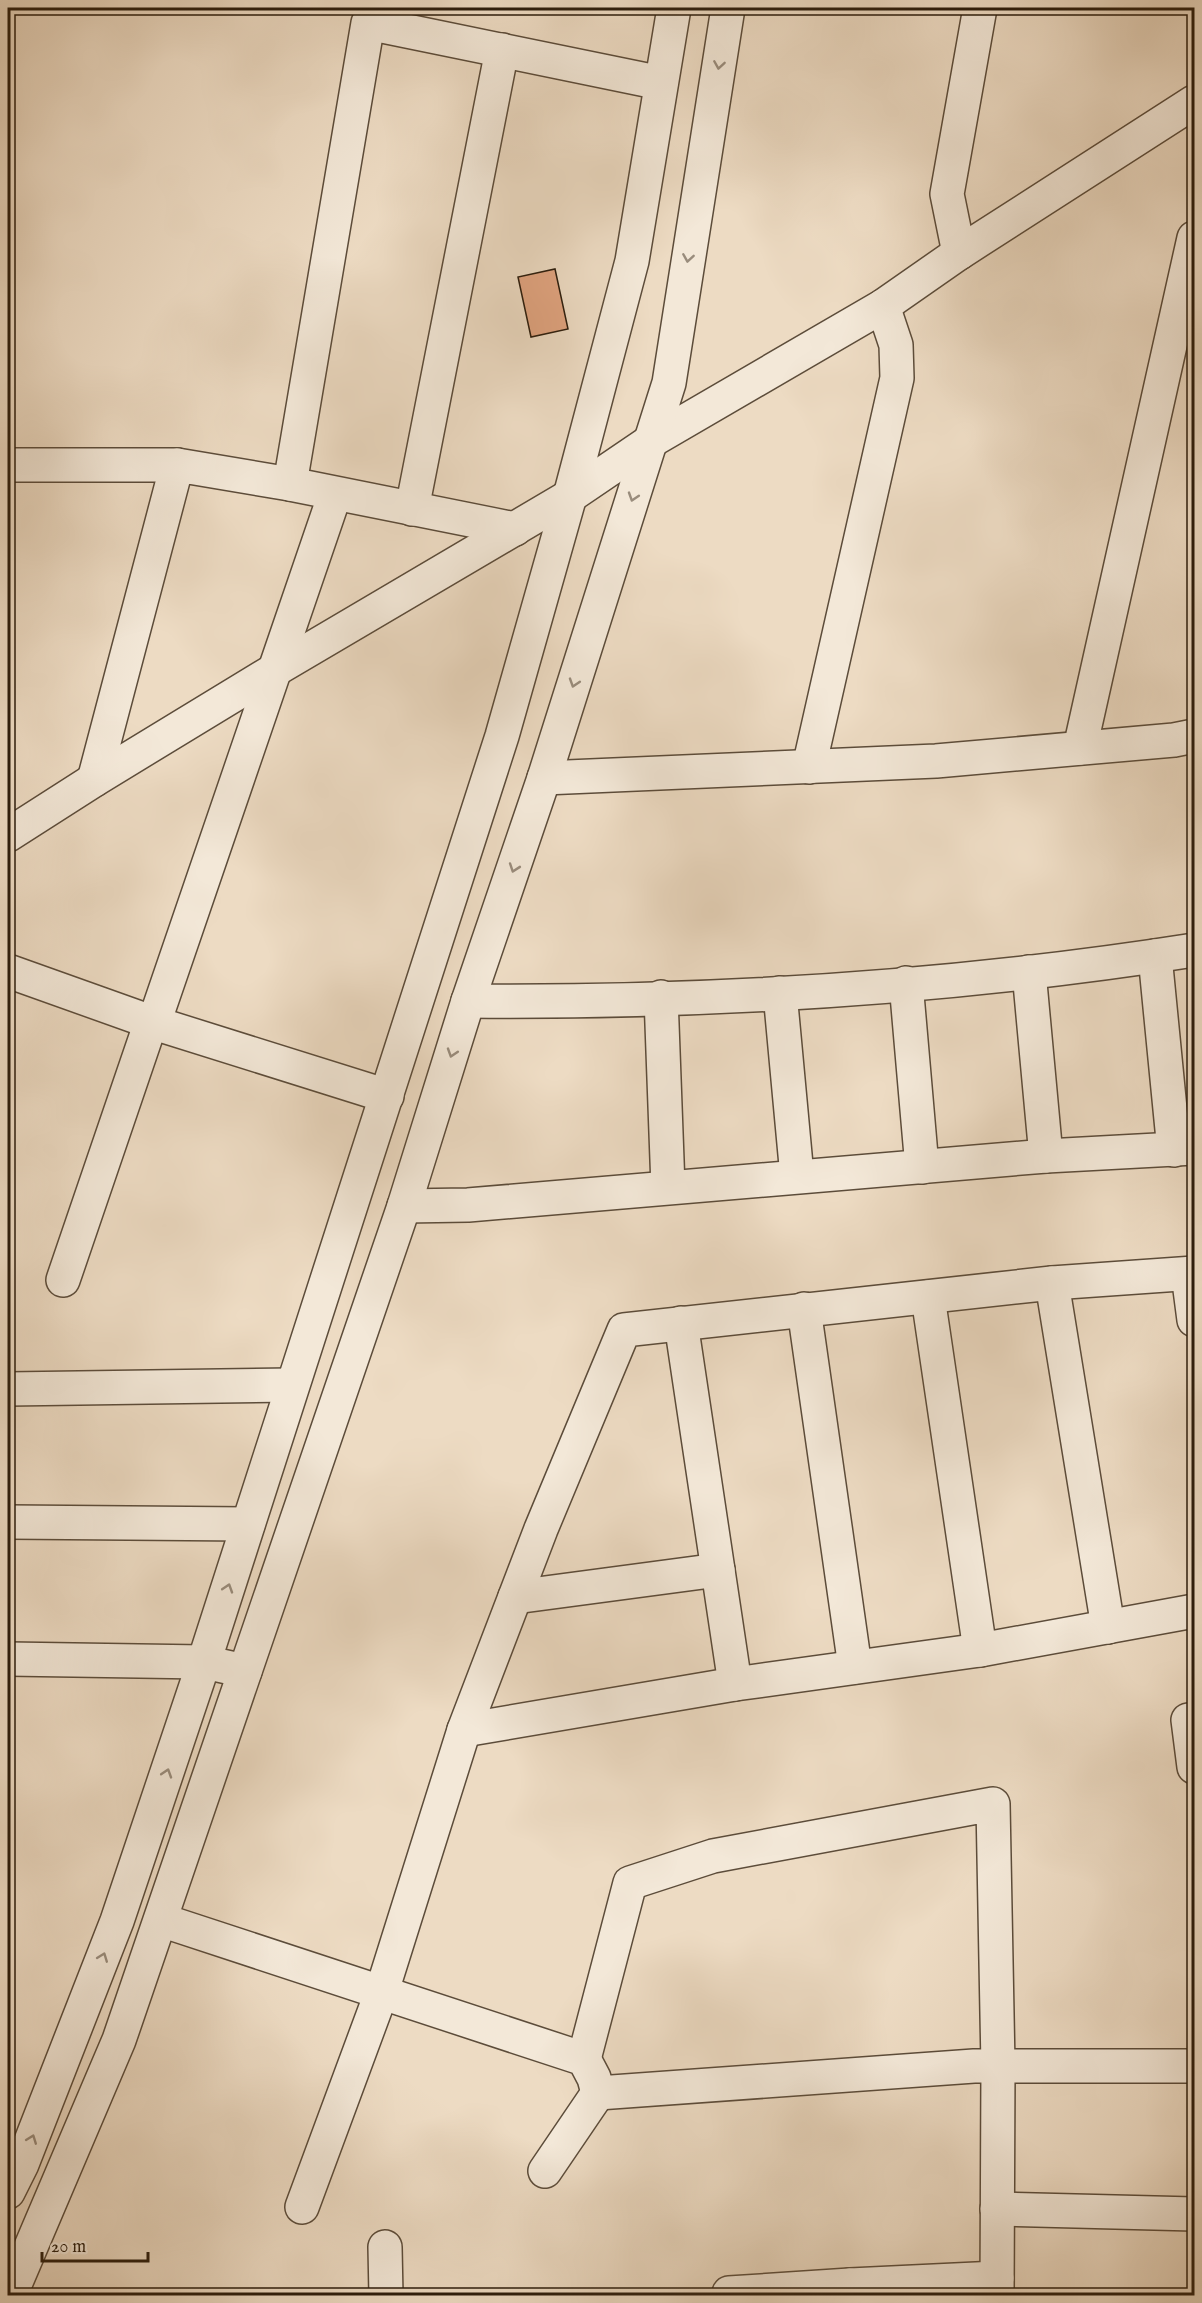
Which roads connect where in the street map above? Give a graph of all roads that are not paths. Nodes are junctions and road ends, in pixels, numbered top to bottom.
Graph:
1 (674, 8) edge
2 (728, 8) edge
3 (980, 8) edge
4 (370, 15) edge
5 (502, 50) junction
6 (661, 83) junction
7 (1194, 102) edge
8 (1194, 238) edge
9 (959, 253) junction
10 (883, 306) junction
11 (651, 441) junction
12 (8, 465) edge
13 (177, 465) junction
14 (290, 484) junction
15 (335, 494) junction
16 (570, 496) junction
17 (412, 509) junction
18 (515, 529) junction
19 (273, 671) junction
20 (1194, 736) edge
21 (1080, 748) junction
22 (809, 767) junction
23 (544, 778) junction
24 (94, 780) junction
25 (8, 835) edge
26 (1194, 950) edge
27 (1155, 956) junction
28 (8, 971) edge
29 (1029, 972) junction
30 (906, 983) junction
31 (780, 993) junction
32 (661, 997) junction
33 (468, 1001) junction
34 (151, 1022) junction
35 (387, 1096) junction
36 (1184, 1149) edge
37 (1046, 1156) junction
38 (922, 1167) junction
39 (797, 1176) junction
40 (668, 1187) junction
41 (404, 1206) junction
42 (1191, 1273) edge
43 (63, 1280) dead end
44 (1052, 1283) junction
45 (928, 1297) junction
46 (804, 1309) junction
47 (1194, 1320) edge
48 (681, 1323) junction
49 (292, 1385) junction
50 (8, 1389) edge
51 (8, 1522) edge
52 (248, 1524) junction
53 (718, 1570) junction
54 (515, 1597) junction
55 (1194, 1611) edge
56 (1108, 1627) junction
57 (980, 1650) junction
58 (8, 1659) edge
59 (204, 1662) junction
60 (855, 1667) junction
61 (245, 1671) junction
62 (735, 1684) junction
63 (1188, 1720) dead end
64 (464, 1730) junction
65 (1194, 1767) edge
66 (161, 1920) junction
67 (382, 1991) junction
68 (584, 2059) junction
69 (998, 2066) junction
70 (1194, 2066) edge
71 (598, 2093) junction
72 (546, 2171) dead end
73 (8, 2192) edge
74 (302, 2207) dead end
75 (997, 2210) junction
76 (1194, 2214) edge
77 (386, 2247) dead end
78 (997, 2287) edge
79 (850, 2290) edge
80 (10, 2295) edge
81 (386, 2295) edge
82 (729, 2295) edge

1 - 6 street
2 -> 11 street
3 - 9 street
4 - 5 street
4 - 14 street
5 - 6 street
5 - 17 street
6 - 16 street
7 - 9 street
8 - 21 street
9 - 10 street
10 - 11 street
10 - 22 street
11 - 16 street
11 -> 23 street
12 - 13 street
13 - 14 street
13 - 24 street
14 - 15 street
15 - 17 street
15 - 19 street
16 - 18 street
16 - 35 street
17 - 18 street
18 - 19 street
19 - 24 street
19 - 34 street
20 - 21 street
21 - 22 street
22 - 23 street
23 -> 33 street
24 - 25 street
26 - 27 street
27 - 29 street
27 - 36 street
28 - 34 street
29 - 30 street
29 - 37 street
30 - 31 street
30 - 38 street
31 - 32 street
31 - 39 street
32 - 33 street
32 - 40 street
33 -> 41 street
34 - 35 street
34 - 43 street
35 - 49 street
36 - 37 street
37 - 38 street
38 - 39 street
39 - 40 street
40 - 41 street
41 - 61 street
42 - 44 street
42 - 47 street
44 - 45 street
44 - 56 street
45 - 46 street
45 - 57 street
46 - 48 street
46 - 60 street
48 - 53 street
48 - 54 street
49 - 50 street
49 - 52 street
51 - 52 street
59 -> 52 street
53 - 54 street
53 - 62 street
54 - 64 street
55 - 56 street
56 - 57 street
57 - 60 street
58 - 59 street
59 - 61 street
73 -> 59 street
60 - 62 street
61 - 66 street
62 - 64 street
63 - 65 street
64 - 67 street
66 - 67 street
66 - 80 street
67 - 68 street
67 - 74 street
68 - 69 street
68 - 71 street
69 - 70 street
69 - 71 street
69 - 75 street
71 - 72 street
75 - 76 street
75 - 78 street
77 - 81 street
78 - 79 street
79 - 82 street

